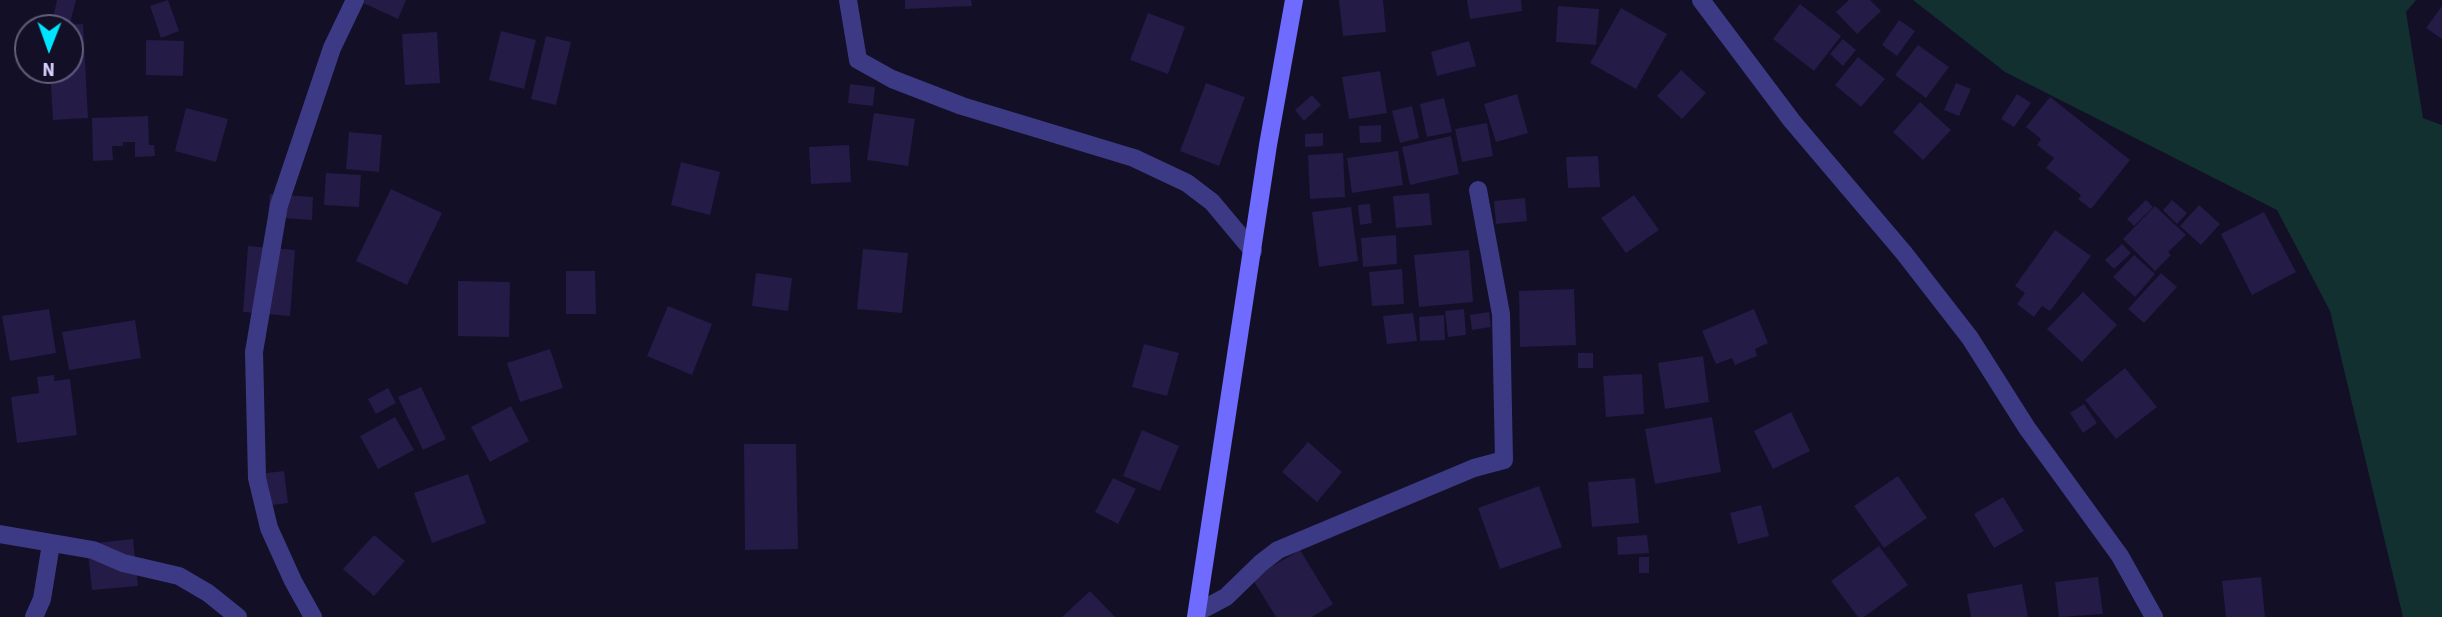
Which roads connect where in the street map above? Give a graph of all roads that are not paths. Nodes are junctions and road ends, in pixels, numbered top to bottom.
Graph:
1 (355, 0) edge
2 (848, 0) edge
3 (1294, 0) edge
4 (1701, 0) edge
5 (1478, 190) dead end
6 (1253, 251) junction
7 (0, 534) edge
8 (51, 544) junction
9 (1197, 615) edge
10 (34, 617) edge
11 (238, 617) edge
12 (313, 617) edge
13 (2154, 617) edge

1 - 12 street
2 - 6 street
3 - 6 main road
4 - 13 street
5 - 9 street
6 - 9 main road
7 - 8 street
8 - 10 street
8 - 11 street

